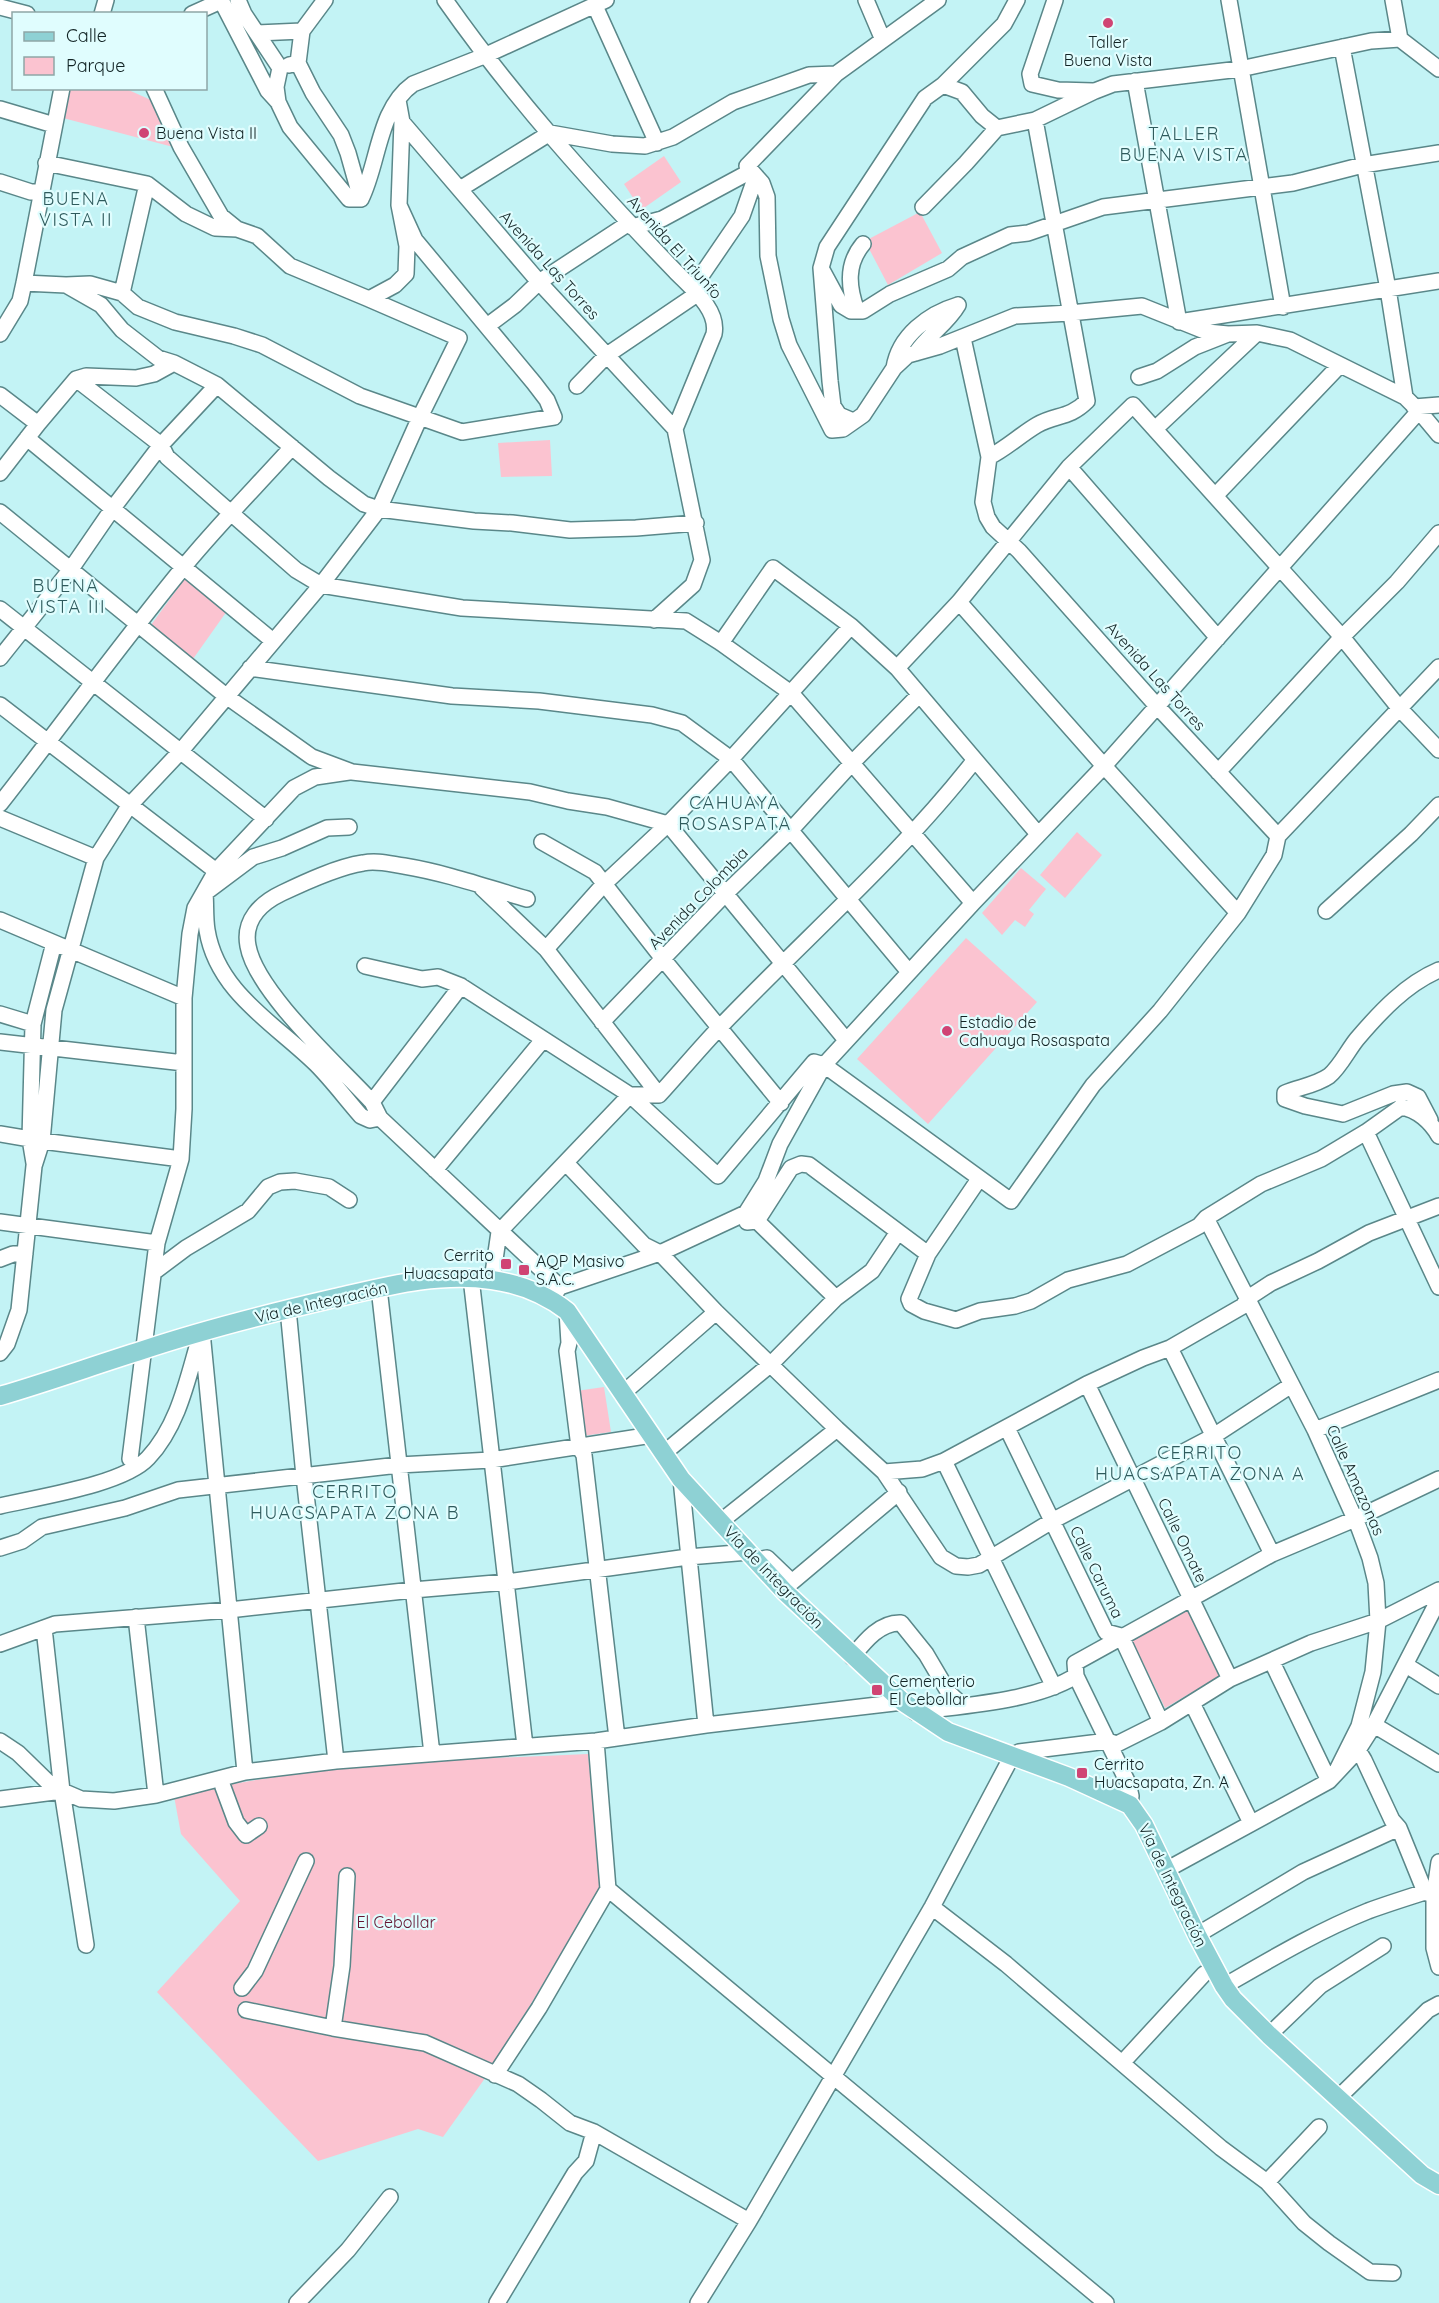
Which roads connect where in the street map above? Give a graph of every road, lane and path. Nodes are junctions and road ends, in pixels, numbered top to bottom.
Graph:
1 (221, 0) edge
2 (237, 0) edge
3 (325, 0) edge
4 (445, 0) edge
5 (866, 0) edge
6 (938, 0) edge
7 (1017, 0) edge
8 (1055, 0) edge
9 (1229, 0) edge
10 (1393, 0) edge
11 (591, 4) edge
12 (0, 7) edge
13 (23, 8) edge
14 (196, 12) edge
15 (302, 31) junction
16 (257, 33) junction
17 (1400, 39) junction
18 (883, 40) junction
19 (1342, 47) junction
20 (484, 56) junction
21 (298, 63) junction
22 (280, 68) junction
23 (1240, 69) junction
24 (1439, 69) edge
25 (836, 74) junction
26 (1135, 81) junction
27 (943, 85) junction
28 (62, 90) edge
29 (155, 90) edge
30 (1095, 91) junction
31 (398, 100) junction
32 (278, 102) junction
33 (0, 109) edge
34 (1035, 120) junction
35 (402, 122) junction
36 (54, 125) junction
37 (997, 128) junction
38 (550, 133) junction
39 (657, 143) junction
40 (1439, 153) edge
41 (46, 163) junction
42 (1363, 165) junction
43 (751, 171) junction
44 (0, 182) edge
45 (147, 184) junction
46 (1262, 187) junction
47 (460, 189) junction
48 (42, 191) junction
49 (360, 199) junction
50 (1156, 200) junction
51 (399, 205) junction
52 (923, 207) dead end
53 (1054, 224) junction
54 (630, 225) junction
55 (237, 229) junction
56 (863, 244) dead end
57 (821, 268) junction
58 (1439, 281) edge
59 (539, 282) junction
60 (24, 283) junction
61 (66, 285) junction
62 (1388, 289) junction
63 (122, 293) junction
64 (697, 294) junction
65 (369, 299) junction
66 (1283, 307) junction
67 (857, 311) junction
68 (1070, 313) junction
69 (1179, 322) junction
70 (487, 326) junction
71 (1257, 333) junction
72 (0, 334) edge
73 (1228, 334) junction
74 (963, 338) junction
75 (916, 353) junction
76 (607, 356) junction
77 (174, 363) junction
78 (1340, 365) junction
79 (894, 368) junction
80 (1139, 377) dead end
81 (76, 379) junction
82 (217, 385) junction
83 (577, 386) dead end
84 (0, 395) edge
85 (1413, 405) junction
86 (1439, 405) edge
87 (420, 417) junction
88 (853, 421) junction
89 (38, 424) junction
90 (675, 429) junction
91 (1155, 429) junction
92 (1439, 435) edge
93 (27, 438) junction
94 (161, 445) junction
95 (292, 447) junction
96 (989, 457) junction
97 (1069, 467) junction
98 (0, 473) edge
99 (1215, 496) junction
100 (112, 508) junction
101 (380, 509) junction
102 (0, 512) edge
103 (232, 513) junction
104 (696, 523) junction
105 (1439, 532) edge
106 (1008, 540) junction
107 (183, 568) junction
108 (71, 569) junction
109 (1279, 569) junction
110 (321, 585) junction
111 (959, 602) junction
112 (0, 609) edge
113 (654, 620) junction
114 (137, 625) junction
115 (851, 626) junction
116 (25, 629) junction
117 (1342, 637) junction
118 (1218, 638) junction
119 (273, 641) junction
120 (721, 643) junction
121 (0, 658) edge
122 (1439, 667) edge
123 (250, 668) junction
124 (897, 668) junction
125 (93, 684) junction
126 (791, 693) junction
127 (919, 695) junction
128 (226, 696) junction
129 (0, 705) edge
130 (1156, 705) junction
131 (1400, 709) junction
132 (47, 740) junction
133 (1439, 750) edge
134 (180, 752) junction
135 (731, 759) junction
136 (974, 761) junction
137 (853, 762) junction
138 (1104, 766) junction
139 (352, 772) junction
140 (1218, 772) junction
141 (0, 804) edge
142 (129, 806) junction
143 (1439, 806) edge
144 (0, 818) edge
145 (266, 819) junction
146 (668, 824) junction
147 (349, 827) dead end
148 (790, 831) junction
149 (912, 833) junction
150 (1038, 834) junction
151 (1278, 836) junction
152 (542, 842) dead end
153 (96, 858) junction
154 (216, 871) junction
155 (604, 884) junction
156 (478, 885) junction
157 (205, 893) junction
158 (725, 894) junction
159 (527, 899) dead end
160 (848, 899) junction
161 (973, 903) junction
162 (1326, 911) dead end
163 (1238, 913) junction
164 (0, 920) edge
165 (54, 943) junction
166 (546, 949) junction
167 (72, 951) junction
168 (663, 959) junction
169 (782, 964) junction
170 (365, 966) dead end
171 (1439, 969) edge
172 (909, 972) junction
173 (461, 986) junction
174 (184, 998) junction
175 (0, 1014) edge
176 (602, 1022) junction
177 (33, 1024) junction
178 (719, 1028) junction
179 (846, 1040) junction
180 (542, 1041) junction
181 (0, 1042) edge
182 (32, 1045) junction
183 (51, 1048) junction
184 (184, 1063) junction
185 (824, 1065) junction
186 (630, 1095) junction
187 (659, 1095) junction
188 (372, 1102) junction
189 (781, 1103) junction
190 (380, 1118) junction
191 (1436, 1131) edge
192 (1366, 1132) junction
193 (0, 1134) edge
194 (36, 1140) junction
195 (181, 1159) junction
196 (566, 1163) junction
197 (435, 1170) junction
198 (979, 1179) junction
199 (349, 1200) dead end
200 (1439, 1206) edge
201 (1206, 1218) junction
202 (1407, 1218) junction
203 (757, 1221) junction
204 (0, 1222) edge
205 (721, 1225) junction
206 (29, 1226) junction
207 (499, 1232) junction
208 (898, 1232) junction
209 (157, 1243) junction
210 (660, 1253) junction
211 (25, 1254) junction
212 (928, 1254) junction
213 (0, 1259) edge
214 (154, 1272) junction
215 (471, 1278) junction
216 (492, 1280) junction
217 (1439, 1287) edge
218 (379, 1288) junction
219 (556, 1293) junction
220 (836, 1298) junction
221 (1248, 1298) junction
222 (288, 1309) junction
223 (567, 1311) junction
224 (716, 1312) junction
225 (202, 1332) junction
226 (1170, 1348) junction
227 (143, 1350) junction
228 (0, 1353) edge
229 (771, 1364) junction
230 (1439, 1380) edge
231 (1087, 1384) junction
232 (1290, 1386) junction
233 (622, 1394) junction
234 (0, 1396) edge
235 (1007, 1428) junction
236 (837, 1429) junction
237 (1314, 1430) junction
238 (652, 1435) junction
239 (1212, 1437) junction
240 (579, 1447) junction
241 (664, 1453) junction
242 (130, 1459) dead end
243 (491, 1460) junction
244 (944, 1461) junction
245 (399, 1465) junction
246 (885, 1472) junction
247 (304, 1476) junction
248 (1133, 1478) junction
249 (681, 1479) junction
250 (1439, 1479) edge
251 (216, 1486) junction
252 (899, 1492) junction
253 (0, 1506) edge
254 (1355, 1519) junction
255 (1052, 1521) junction
256 (720, 1522) junction
257 (0, 1548) edge
258 (1272, 1554) junction
259 (752, 1556) junction
260 (688, 1557) junction
261 (990, 1558) junction
262 (597, 1570) junction
263 (507, 1582) junction
264 (412, 1590) junction
265 (1439, 1590) edge
266 (1191, 1598) junction
267 (317, 1600) junction
268 (1437, 1604) edge
269 (229, 1610) junction
270 (136, 1617) junction
271 (1378, 1621) junction
272 (44, 1628) junction
273 (0, 1632) edge
274 (1121, 1636) junction
275 (20, 1637) junction
276 (0, 1644) edge
277 (852, 1657) junction
278 (1272, 1662) junction
279 (1407, 1665) junction
280 (1076, 1676) junction
281 (1230, 1679) junction
282 (1439, 1686) edge
283 (1054, 1687) junction
284 (1192, 1703) junction
285 (963, 1706) junction
286 (909, 1707) junction
287 (1161, 1722) junction
288 (706, 1725) junction
289 (1374, 1725) junction
290 (617, 1738) junction
291 (0, 1741) edge
292 (596, 1741) junction
293 (1108, 1741) junction
294 (525, 1746) junction
295 (1358, 1750) junction
296 (432, 1754) junction
297 (1012, 1756) junction
298 (336, 1761) junction
299 (1439, 1764) edge
300 (245, 1772) junction
301 (1332, 1778) junction
302 (223, 1786) dead end
303 (62, 1791) junction
304 (156, 1795) junction
305 (0, 1798) edge
306 (1130, 1805) junction
307 (1251, 1822) junction
308 (259, 1826) dead end
309 (1399, 1828) junction
310 (306, 1861) dead end
311 (1439, 1862) edge
312 (1166, 1870) junction
313 (347, 1876) dead end
314 (608, 1889) junction
315 (1430, 1894) junction
316 (932, 1907) junction
317 (1197, 1935) junction
318 (86, 1945) dead end
319 (1383, 1946) dead end
320 (1439, 1967) edge
321 (1204, 1974) dead end
322 (1224, 1986) junction
323 (242, 1988) dead end
324 (1439, 2004) edge
325 (246, 2010) dead end
326 (333, 2028) junction
327 (1269, 2035) junction
328 (1123, 2062) junction
329 (495, 2075) junction
330 (834, 2078) junction
331 (1338, 2098) junction
332 (1319, 2127) dead end
333 (594, 2132) junction
334 (1268, 2182) junction
335 (1439, 2185) edge
336 (390, 2198) dead end
337 (749, 2221) junction
338 (1393, 2273) dead end
339 (297, 2303) edge
340 (497, 2303) edge
341 (699, 2303) edge
342 (1106, 2303) edge

1 - 14 street
1 - 32 street
2 - 16 street
3 - 15 street
4 - 20 street, Avenida El Triunfo
5 - 18 street
6 - 18 street
7 - 27 street
8 - 30 street
9 - 23 street
10 - 17 street
11 - 20 street
11 - 39 street
12 - 13 street
15 - 16 street
15 - 21 street
16 - 22 street
17 - 19 street
17 - 24 street
18 - 25 street
19 - 23 street
19 - 42 street
20 - 31 street
20 - 38 street, Avenida El Triunfo
21 - 22 street
21 - 49 street
22 - 32 street
23 - 26 street
23 - 46 street
25 - 39 street
25 - 43 street
26 - 30 street
26 - 50 street
27 - 37 street
27 - 57 street
28 - 36 street
29 - 55 street
30 - 34 street
31 - 35 street
31 - 49 street
32 - 49 street
33 - 36 street
34 - 37 street
34 - 53 street
35 - 47 street, Avenida Las Torres
35 - 51 street
36 - 41 street
37 - 52 street
38 - 39 street
38 - 47 street
38 - 54 street, Avenida El Triunfo
40 - 42 street
41 - 45 street
41 - 48 street
42 - 46 street
42 - 62 street
43 - 54 street
43 - 64 street
43 - 88 street
44 - 48 street
45 - 55 street
45 - 63 street
46 - 50 street
46 - 66 street
47 - 59 street, Avenida Las Torres
48 - 60 street
50 - 53 street
50 - 69 street
51 - 65 street
51 - 70 street
53 - 67 street
53 - 68 street
54 - 59 street
54 - 64 street, Avenida El Triunfo
55 - 65 street
56 - 67 street
57 - 67 street
57 - 88 street
58 - 62 street
59 - 70 street
59 - 76 street, Avenida Las Torres
60 - 61 street
60 - 72 street
61 - 63 street
61 - 77 street
62 - 66 street
62 - 85 street
63 - 87 street
64 - 76 street
64 - 90 street, Avenida El Triunfo
65 - 87 street
66 - 69 street
68 - 69 street
68 - 74 street
68 - 96 street
69 - 73 street
70 - 87 street
71 - 73 street
71 - 78 street
71 - 91 street
73 - 80 street
74 - 75 street
74 - 96 street, Avenida Las Torres
75 - 79 street
75 - 79 street
76 - 83 street
76 - 90 street, Avenida Las Torres
77 - 81 street
77 - 82 street
78 - 85 street
78 - 99 street
79 - 88 street
81 - 89 street
81 - 94 street
82 - 94 street
82 - 95 street
84 - 89 street
85 - 86 street
85 - 92 street
85 - 109 street
87 - 101 street
89 - 93 street
90 - 104 street
91 - 97 street
91 - 99 street
93 - 98 street
93 - 100 street
94 - 100 street
94 - 103 street
95 - 101 street
95 - 103 street
96 - 106 street, Avenida Las Torres
97 - 106 street
97 - 118 street
99 - 109 street
100 - 107 street
100 - 108 street
101 - 104 street
101 - 110 street
102 - 108 street
103 - 107 street
103 - 110 street
104 - 113 street
105 - 117 street
106 - 111 street
106 - 130 street, Avenida Las Torres
107 - 114 street
107 - 119 street
108 - 114 street
108 - 116 street
109 - 117 street
109 - 118 street
110 - 113 street
110 - 119 street
111 - 124 street
111 - 138 street
112 - 116 street
113 - 120 street
114 - 125 street
114 - 128 street
115 - 120 street
115 - 124 street
115 - 126 street
116 - 121 street
116 - 125 street
117 - 131 street
117 - 140 street
118 - 130 street
119 - 123 street
120 - 126 street
122 - 131 street
123 - 128 street
123 - 135 street
124 - 127 street
125 - 132 street
125 - 134 street
126 - 135 street
126 - 137 street
127 - 136 street
127 - 137 street, Avenida Colombia
128 - 134 street
128 - 139 street
129 - 132 street
130 - 138 street
130 - 140 street, Avenida Las Torres
131 - 133 street
131 - 151 street
132 - 141 street
132 - 142 street
134 - 142 street
134 - 145 street
135 - 146 street
135 - 148 street
136 - 149 street
136 - 150 street
137 - 148 street, Avenida Colombia
137 - 149 street
138 - 150 street
138 - 163 street
139 - 145 street
139 - 146 street
140 - 151 street, Avenida Las Torres
142 - 153 street
142 - 154 street
143 - 162 street
144 - 153 street
145 - 154 street
146 - 155 street
146 - 158 street
147 - 157 street
148 - 158 street, Avenida Colombia
148 - 160 street
149 - 160 street
149 - 161 street
150 - 161 street
151 - 163 street
152 - 155 street
153 - 167 street
154 - 157 street
155 - 166 street
155 - 168 street
156 - 159 street
156 - 166 street
156 - 188 street
157 - 174 street
157 - 190 street
158 - 168 street, Avenida Colombia
158 - 169 street
160 - 169 street
160 - 172 street
161 - 172 street
163 - 198 street
164 - 165 street
165 - 167 street
165 - 177 street
166 - 176 street
167 - 174 street
167 - 183 street
168 - 176 street, Avenida Colombia
168 - 178 street
169 - 178 street
169 - 179 street
170 - 173 street
171 - 191 street
172 - 179 street
173 - 180 street
173 - 188 street
174 - 184 street
175 - 177 street
176 - 187 street
177 - 182 street
178 - 187 street
178 - 189 street
179 - 185 street
180 - 186 street
180 - 197 street
181 - 182 street
182 - 183 street
182 - 194 street
183 - 184 street
183 - 194 street
184 - 195 street
185 - 189 street
185 - 198 street
185 - 205 street
186 - 187 street
186 - 189 street
186 - 196 street
188 - 190 street
190 - 197 street
191 - 192 street
192 - 201 street
192 - 202 street
193 - 194 street
194 - 195 street
194 - 206 street
195 - 209 street
196 - 207 street
196 - 210 street
197 - 207 street
198 - 212 street
199 - 214 street
200 - 202 street
201 - 212 street
201 - 221 street, Calle Amazonas
202 - 217 street
202 - 221 street
203 - 205 street
203 - 208 street
203 - 220 street
204 - 206 street
205 - 210 street
206 - 209 street
206 - 211 street
207 - 216 street
207 - 219 street
208 - 212 street
208 - 220 street
209 - 214 street
210 - 219 street
210 - 224 street
211 - 213 street
211 - 228 street
214 - 227 street
215 - 216 main road, Vía de Integración
215 - 218 main road, Vía de Integración
215 - 243 street
216 - 219 main road, Vía de Integración
218 - 222 main road, Vía de Integración
218 - 245 street
219 - 223 main road, Vía de Integración
220 - 229 street
221 - 226 street
221 - 232 street, Calle Amazonas
222 - 225 main road, Vía de Integración
222 - 247 street
223 - 233 main road, Vía de Integración
223 - 240 street
224 - 229 street
224 - 233 street
225 - 227 main road, Vía de Integración
225 - 251 street
225 - 253 street
226 - 231 street
226 - 239 street
227 - 234 main road, Vía de Integración
227 - 242 street
229 - 236 street
229 - 241 street
230 - 237 street
231 - 235 street
231 - 248 street, Calle Omate
232 - 237 street, Calle Amazonas
232 - 239 street
233 - 238 main road, Vía de Integración
235 - 244 street
235 - 255 street, Calle Caruma
236 - 246 street
236 - 256 street
237 - 254 street, Calle Amazonas
238 - 240 street
238 - 241 main road, Vía de Integración
239 - 248 street
239 - 258 street
240 - 243 street
240 - 262 street
241 - 249 main road, Vía de Integración
243 - 245 street
243 - 263 street
244 - 246 street
244 - 261 street
245 - 247 street
245 - 264 street
246 - 252 street
247 - 251 street
247 - 267 street
248 - 255 street
248 - 266 street, Calle Omate
249 - 256 main road, Vía de Integración
249 - 260 street
250 - 254 street
251 - 257 street
251 - 269 street
252 - 259 street
252 - 261 street
254 - 258 street
254 - 271 street, Calle Amazonas
255 - 261 street
255 - 274 street, Calle Caruma
256 - 259 main road, Vía de Integración
258 - 266 street
259 - 260 street
259 - 277 main road, Vía de Integración
260 - 262 street
260 - 288 street
261 - 283 street
262 - 263 street
262 - 290 street
263 - 264 street
263 - 294 street
264 - 267 street
264 - 296 street
265 - 271 street
266 - 274 street
266 - 281 street, Calle Omate
267 - 269 street
267 - 298 street
268 - 279 street
269 - 270 street
269 - 300 street
270 - 272 street
270 - 304 street
271 - 278 street
271 - 301 street, Calle Amazonas
272 - 275 street
272 - 303 street
273 - 275 street
274 - 280 street
274 - 287 street, Calle Caruma
275 - 276 street
277 - 285 street
277 - 286 main road, Vía de Integración
278 - 281 street
278 - 301 street
279 - 282 street
279 - 289 street
280 - 283 street
280 - 293 street
281 - 284 street
283 - 285 street
284 - 287 street
284 - 307 street
285 - 286 street
286 - 288 street
286 - 297 main road, Vía de Integración
287 - 293 street
288 - 290 street
289 - 295 street
289 - 299 street
290 - 292 street
291 - 303 street
292 - 294 street
292 - 314 street
293 - 297 street
293 - 306 street
294 - 296 street
295 - 301 street
295 - 309 street
296 - 298 street
297 - 306 main road, Vía de Integración
297 - 316 street
298 - 300 street
300 - 304 street
301 - 307 street
302 - 308 street
303 - 304 street
303 - 305 street
303 - 318 street
306 - 312 main road, Vía de Integración
307 - 312 street
309 - 315 street
309 - 317 street
310 - 323 street
311 - 315 street
312 - 317 main road, Vía de Integración
313 - 326 street
314 - 329 street
314 - 330 street
315 - 320 street
315 - 322 street
316 - 328 street
316 - 330 street
317 - 322 main road, Vía de Integración
319 - 327 street
321 - 328 street
322 - 327 main road, Vía de Integración
324 - 331 street
325 - 326 street
326 - 329 street
327 - 331 main road, Vía de Integración
328 - 334 street
329 - 333 street
330 - 337 street
330 - 342 street
331 - 335 main road, Vía de Integración
332 - 334 street
333 - 337 street
333 - 340 street
334 - 338 street
336 - 339 street
337 - 341 street

